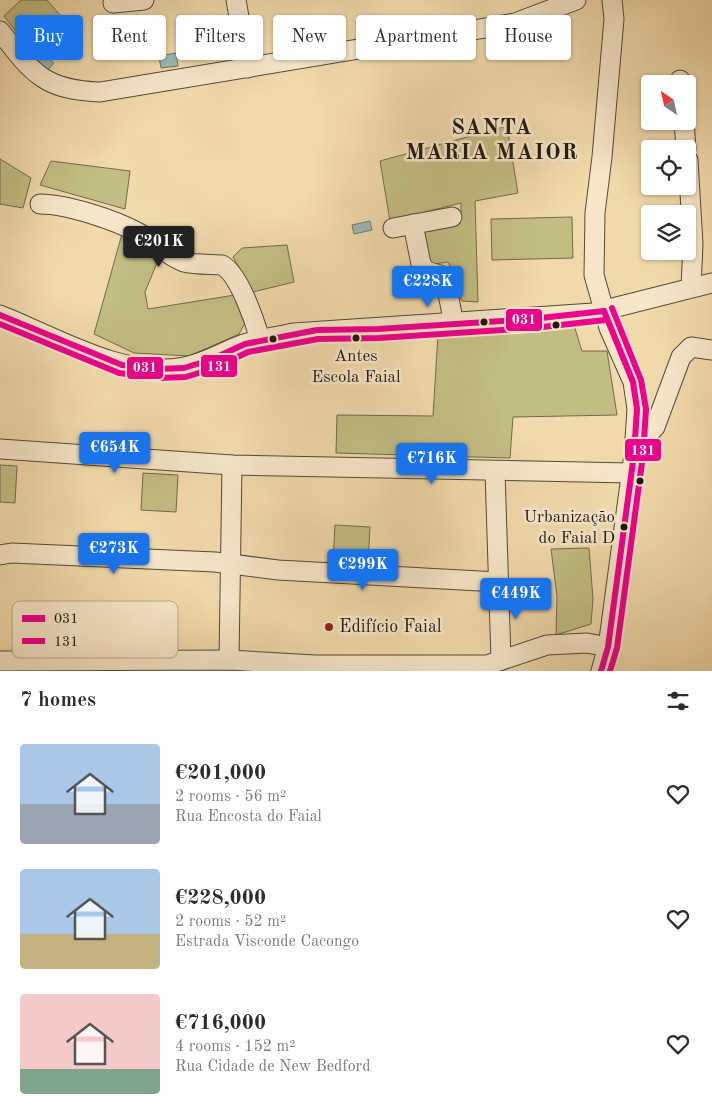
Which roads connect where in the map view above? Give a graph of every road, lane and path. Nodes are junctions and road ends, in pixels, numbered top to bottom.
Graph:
1 (144, 0) edge
2 (236, 0) edge
3 (576, 0) edge
4 (612, 0) edge
5 (113, 3) dead end
6 (0, 30) edge
7 (248, 68) junction
8 (690, 195) edge
9 (40, 204) dead end
10 (452, 217) dead end
11 (413, 224) junction
12 (393, 228) dead end
13 (712, 283) edge
14 (691, 287) junction
15 (604, 311) junction
16 (0, 315) edge
17 (454, 324) junction
18 (260, 340) junction
19 (712, 350) edge
20 (635, 448) junction
21 (0, 449) edge
22 (232, 465) junction
23 (495, 470) junction
24 (632, 472) junction
25 (0, 555) edge
26 (229, 566) junction
27 (498, 582) junction
28 (608, 648) junction
29 (229, 660) junction
30 (501, 660) junction
31 (0, 661) edge
32 (316, 668) edge
33 (601, 671) edge

1 - 5 street
2 - 7 street
3 - 7 street
4 - 15 street
6 - 7 street
8 - 14 street
9 - 18 street
10 - 11 street
11 - 12 street
11 - 17 street
13 - 14 street
14 - 15 street
15 - 17 street
15 - 20 street
16 - 18 street
17 - 18 street
19 - 20 street
20 - 24 street
21 - 22 street
22 - 23 street
22 - 26 street
23 - 24 street
23 - 27 street
24 - 28 street
25 - 26 street
26 - 27 street
26 - 29 street
27 - 30 street
28 - 30 street
28 - 33 street
29 - 31 street
29 - 32 street
30 - 32 street

